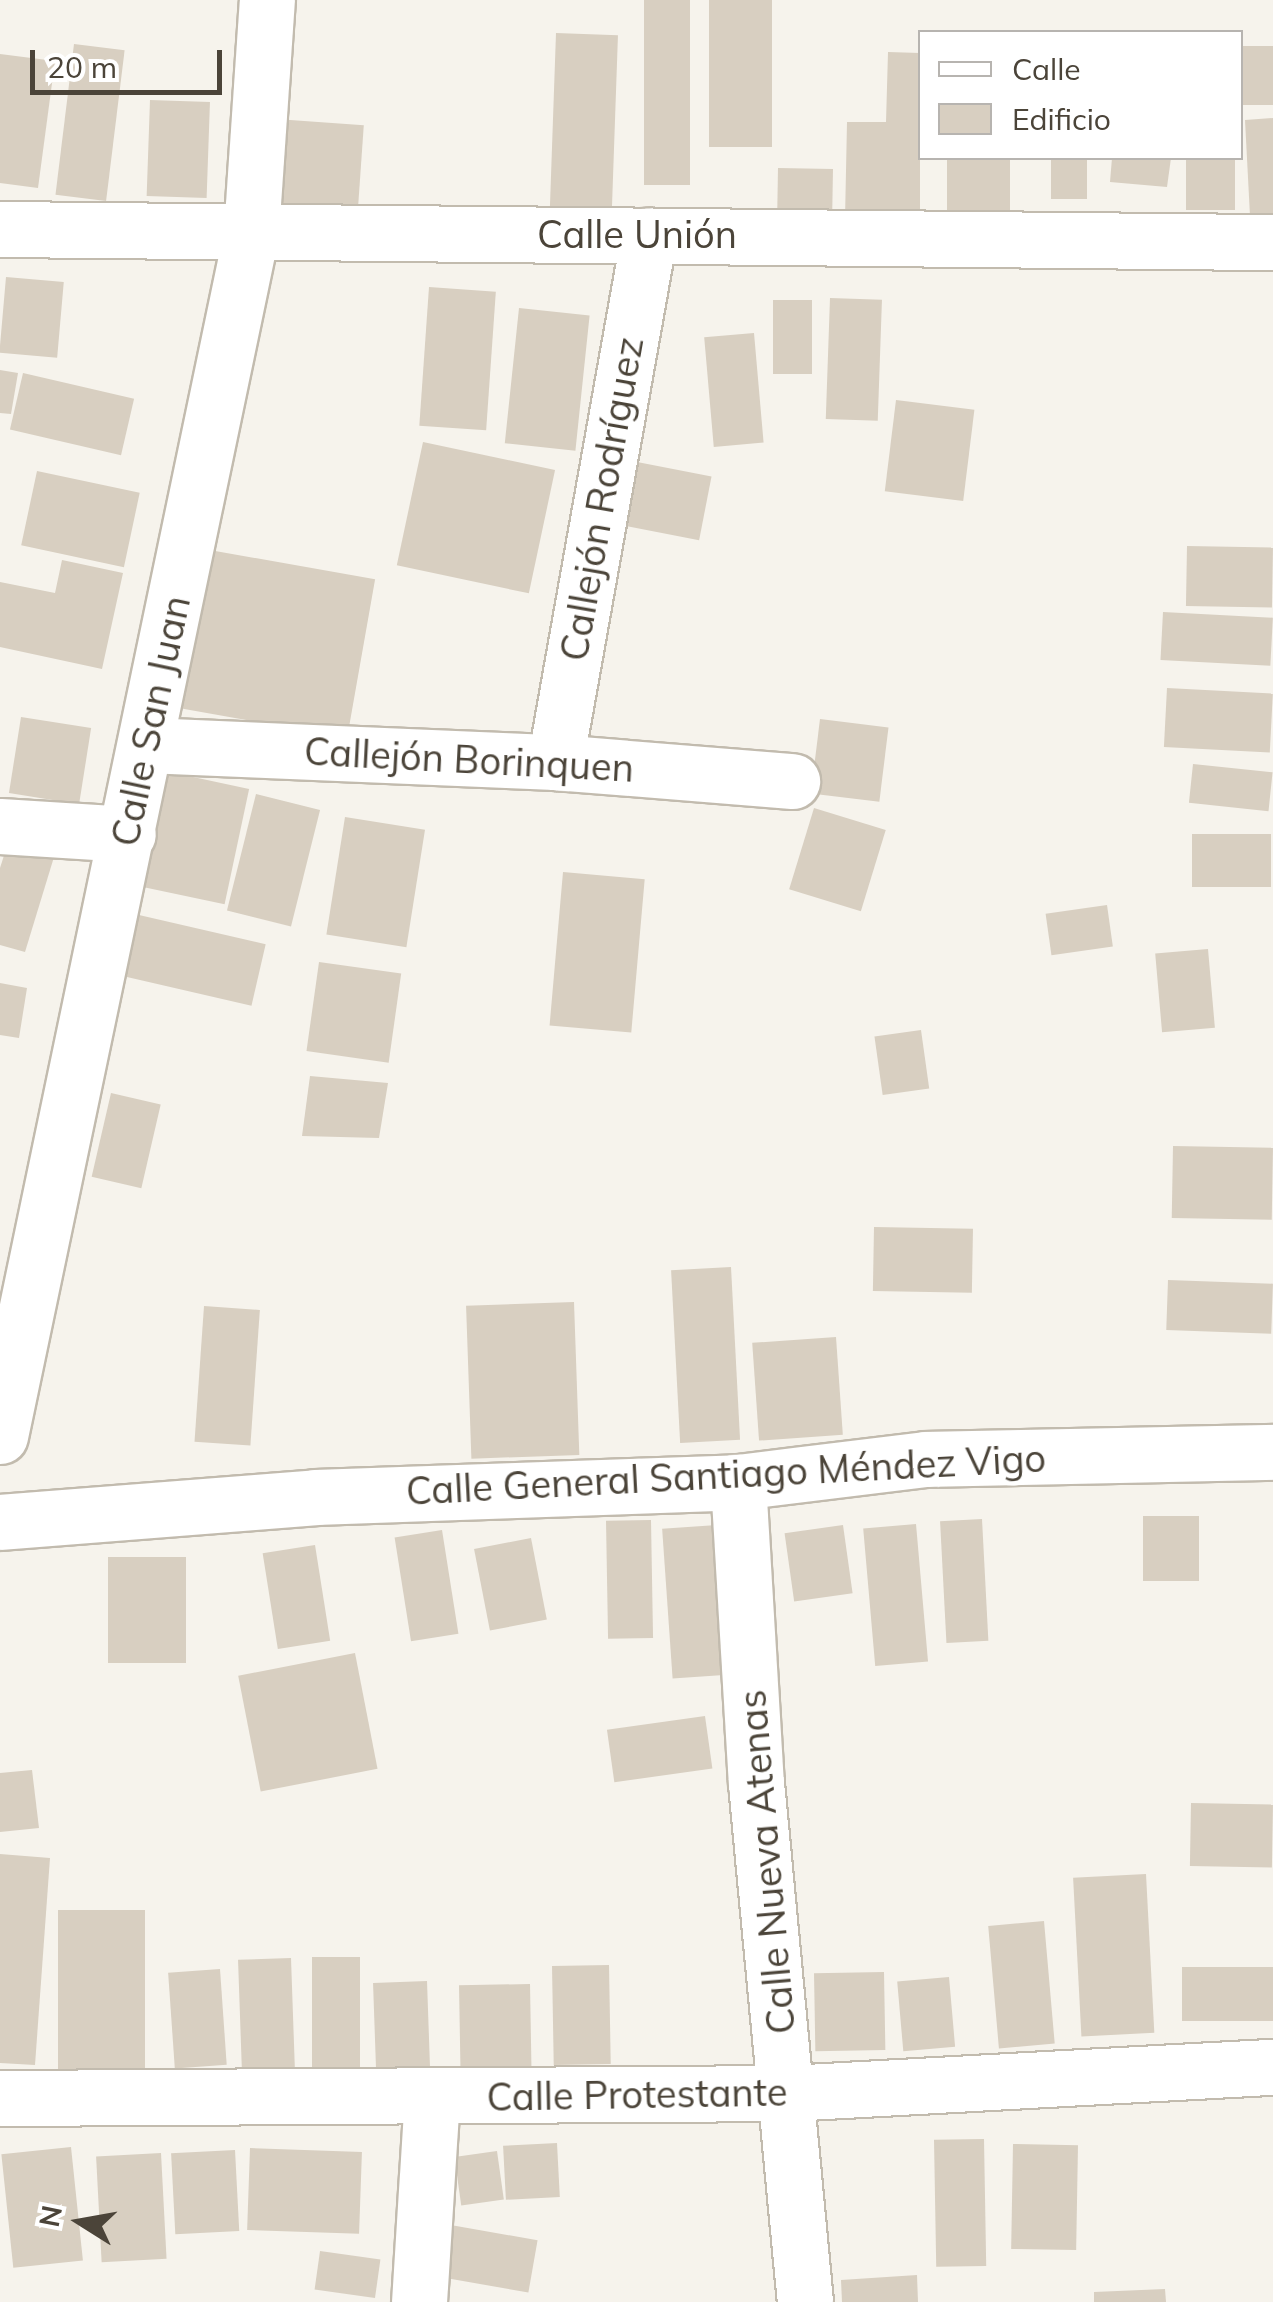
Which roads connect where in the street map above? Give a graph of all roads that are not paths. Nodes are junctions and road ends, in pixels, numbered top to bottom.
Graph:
1 (267, 0) edge
2 (0, 230) edge
3 (251, 234) junction
4 (649, 235) junction
5 (1273, 242) edge
6 (146, 745) junction
7 (555, 762) junction
8 (792, 781) dead end
9 (0, 826) edge
10 (128, 834) junction
11 (0, 1436) edge
12 (1273, 1452) edge
13 (738, 1482) junction
14 (0, 1522) edge
15 (1273, 2068) edge
16 (788, 2094) junction
17 (432, 2097) junction
18 (0, 2098) edge
19 (418, 2302) edge
20 (805, 2302) edge

1 - 3 street, Calle San Juan
2 - 3 street, Calle Unión
3 - 4 street, Calle Unión
3 - 6 street, Calle San Juan
4 - 5 street, Calle Unión
4 - 7 street, Callejón Rodríguez
6 - 7 street, Callejón Borinquen
6 - 10 street, Calle San Juan
7 - 8 street, Callejón Borinquen
9 - 10 street
10 - 11 street, Calle San Juan
12 - 13 street, Calle General Santiago Méndez Vigo
13 - 14 street, Calle General Santiago Méndez Vigo
13 - 16 street, Calle Nueva Atenas
15 - 16 street, Calle Protestante
16 - 17 street, Calle Protestante
16 - 20 street, Calle Nueva Atenas
17 - 18 street, Calle Protestante
17 - 19 street

